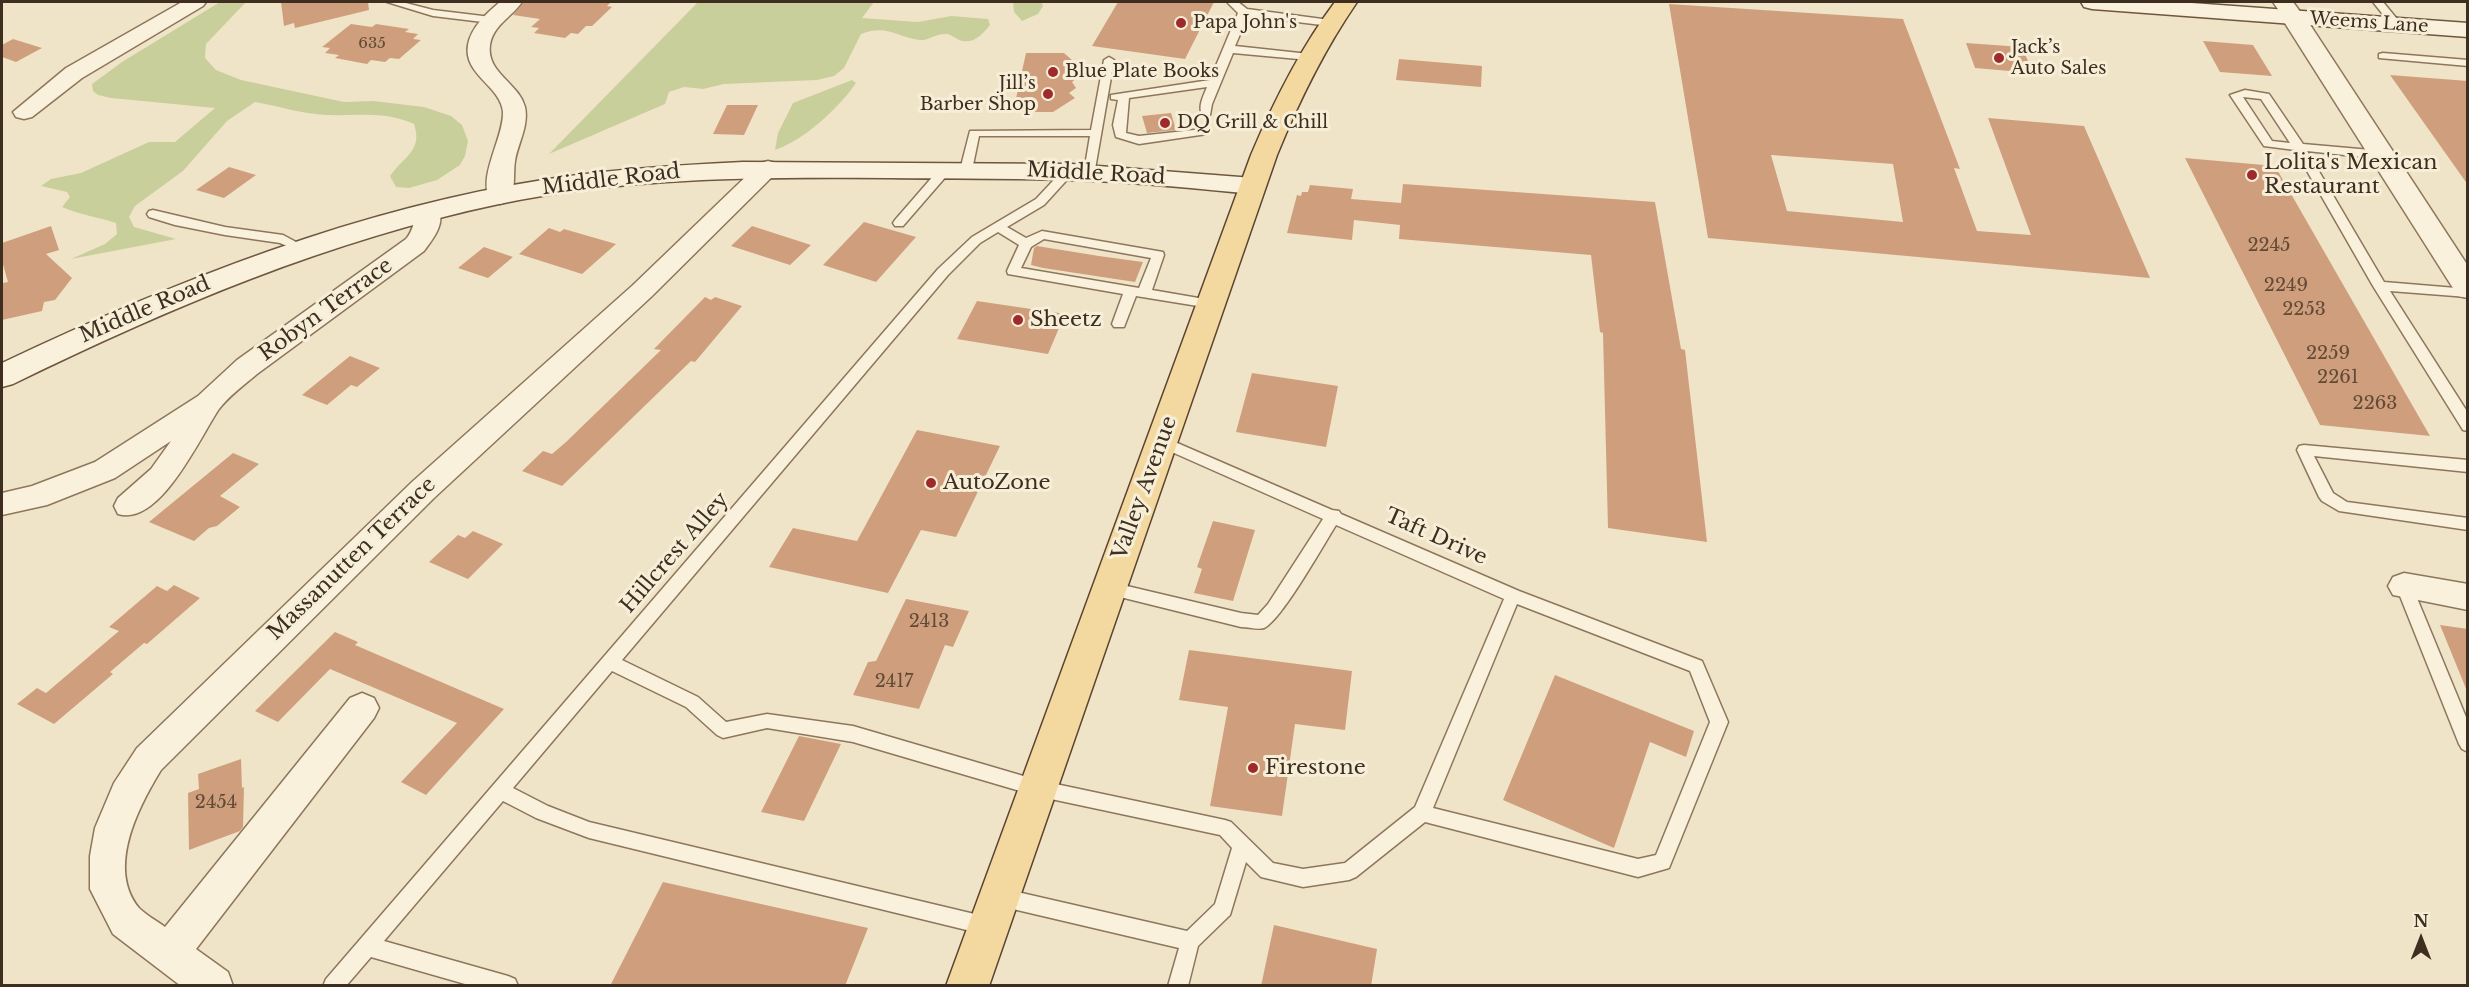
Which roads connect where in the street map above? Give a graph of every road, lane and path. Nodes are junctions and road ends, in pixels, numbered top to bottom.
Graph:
1 (196, 2) edge
2 (392, 2) edge
3 (512, 2) edge
4 (1232, 2) edge
5 (1346, 2) edge
6 (2092, 2) edge
7 (2378, 2) edge
8 (2288, 9) edge
9 (1244, 12) junction
10 (491, 20) junction
11 (1330, 23) junction
12 (2397, 25) junction
13 (2468, 30) edge
14 (1229, 49) junction
15 (2383, 56) dead end
16 (1309, 57) junction
17 (1109, 60) dead end
18 (2468, 63) edge
19 (1215, 83) junction
20 (1124, 96) junction
21 (1103, 99) junction
22 (24, 112) dead end
23 (1206, 113) dead end
24 (1203, 132) dead end
25 (1097, 133) junction
26 (2299, 147) junction
27 (2382, 155) junction
28 (768, 168) junction
29 (956, 170) junction
30 (1080, 172) junction
31 (1253, 186) junction
32 (500, 196) junction
33 (428, 213) junction
34 (153, 214) dead end
35 (899, 223) dead end
36 (997, 226) junction
37 (1026, 244) junction
38 (303, 249) junction
39 (2379, 286) junction
40 (2468, 291) edge
41 (1138, 292) junction
42 (1210, 304) junction
43 (1119, 324) dead end
44 (2, 376) edge
45 (210, 400) junction
46 (2468, 426) edge
47 (1161, 441) junction
48 (2468, 466) edge
49 (2, 504) edge
50 (129, 506) dead end
51 (1334, 515) junction
52 (2468, 524) edge
53 (2404, 586) joint
54 (1110, 588) junction
55 (1513, 596) junction
56 (2468, 597) edge
57 (609, 662) junction
58 (362, 708) dead end
59 (2468, 744) edge
60 (1037, 788) junction
61 (500, 790) junction
62 (1422, 813) junction
63 (1242, 845) junction
64 (993, 911) junction
65 (1190, 941) junction
66 (367, 946) junction
67 (168, 954) junction
68 (214, 986) edge
69 (333, 986) edge
70 (508, 986) edge
71 (967, 986) edge
72 (1178, 986) edge

1 - 22 street
2 - 10 lane
3 - 10 street
4 - 9 lane
5 - 11 main road, Valley Avenue
6 - 8 main road, Weems Lane
7 - 12 lane
8 - 12 main road, Weems Lane
8 - 27 main road
9 - 11 lane
9 - 14 lane
10 - 32 street
11 - 16 main road, Valley Avenue
12 - 13 main road, Weems Lane
14 - 16 lane
14 - 19 lane
15 - 18 lane
16 - 31 main road, Valley Avenue
17 - 21 lane
19 - 20 lane
19 - 23 lane
20 - 21 lane
20 - 24 lane
21 - 25 lane
25 - 29 lane
25 - 30 lane
26 - 26 lane
26 - 27 lane
26 - 39 lane
27 - 40 main road
28 - 29 main road, Middle Road
28 - 32 main road, Middle Road
28 - 67 street, Massanutten Terrace
29 - 30 main road, Middle Road
29 - 35 lane
30 - 31 main road, Middle Road
30 - 36 lane, Hillcrest Alley
31 - 42 main road, Valley Avenue
32 - 33 main road, Middle Road
33 - 38 main road, Middle Road
33 - 45 street, Robyn Terrace
34 - 38 lane
36 - 37 lane
36 - 57 lane, Hillcrest Alley
37 - 41 lane
37 - 41 lane
38 - 44 main road, Middle Road
39 - 40 lane
39 - 46 lane
41 - 42 lane
41 - 43 lane
42 - 47 main road, Valley Avenue
45 - 49 street, Robyn Terrace
45 - 50 street, Robyn Terrace
47 - 51 lane, Taft Drive
47 - 54 main road, Valley Avenue
48 - 52 lane
51 - 54 lane
51 - 55 lane, Taft Drive
53 - 56 street
53 - 59 lane
54 - 60 main road, Valley Avenue
55 - 62 lane
55 - 62 lane, Taft Drive
57 - 60 lane
57 - 61 lane, Hillcrest Alley
58 - 67 street
60 - 63 lane
60 - 64 main road, Valley Avenue
61 - 64 lane
61 - 66 lane, Hillcrest Alley
62 - 63 lane
63 - 65 lane
64 - 65 lane
64 - 71 main road, Valley Avenue
65 - 72 lane
66 - 69 lane, Hillcrest Alley
66 - 70 lane
67 - 68 street, Massanutten Terrace

